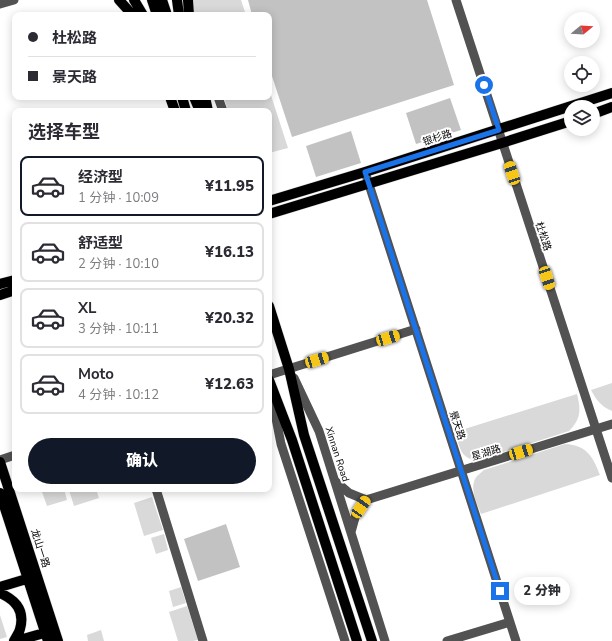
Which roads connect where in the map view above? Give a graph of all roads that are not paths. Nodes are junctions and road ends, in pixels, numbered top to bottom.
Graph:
1 (14, 0) edge
2 (119, 0) edge
3 (134, 0) edge
4 (152, 0) edge
5 (162, 0) edge
6 (177, 0) edge
7 (188, 0) edge
8 (456, 0) edge
9 (0, 4) edge
10 (130, 12) edge
11 (141, 12) edge
12 (156, 12) edge
13 (166, 12) edge
14 (179, 12) edge
15 (189, 12) edge
16 (612, 93) edge
17 (196, 100) edge
18 (203, 108) edge
19 (612, 108) edge
20 (600, 112) edge
21 (564, 123) edge
22 (499, 130) junction
23 (502, 143) junction
24 (365, 172) junction
25 (369, 184) junction
26 (272, 200) edge
27 (272, 213) edge
28 (12, 281) edge
29 (0, 284) edge
30 (12, 291) edge
31 (0, 295) edge
32 (272, 315) edge
33 (416, 329) junction
34 (289, 369) junction
35 (272, 374) edge
36 (272, 388) edge
37 (272, 399) edge
38 (612, 424) edge
39 (596, 429) junction
40 (12, 456) edge
41 (0, 461) edge
42 (461, 471) junction
43 (612, 478) edge
44 (335, 481) junction
45 (157, 492) edge
46 (0, 493) edge
47 (366, 500) junction
48 (351, 532) junction
49 (33, 577) junction
50 (0, 587) edge
51 (0, 593) edge
52 (510, 622) junction
53 (49, 634) edge
54 (15, 641) edge
55 (58, 641) edge
56 (203, 641) edge
57 (345, 641) edge
58 (357, 641) edge
59 (372, 641) edge
60 (385, 641) edge
61 (447, 641) edge
62 (516, 641) edge

1 - 9 street
2 - 10 main road
3 - 11 main road
4 - 12 main road
5 - 13 main road
6 - 14 main road
7 - 15 main road
8 - 22 street, 杜松路
16 - 22 main road, 银杉路
17 - 18 main road
19 - 20 main road
21 - 23 main road
22 - 23 street, 杜松路
22 - 24 main road, 银杉路
23 - 25 main road
23 - 39 street, 杜松路
24 - 25 street, 景天路
24 - 26 main road, 银杉路
25 - 27 main road
25 - 33 street, 景天路
28 - 29 main road
30 - 31 main road
32 - 34 main road, Xinnan Road
33 - 34 street
33 - 42 street, 景天路
34 - 35 street
34 - 44 street, Xinnan Road
34 - 59 main road, Xinnan Road
36 - 58 main road
37 - 57 street
38 - 39 street, 星湖路
39 - 42 street, 星湖路
39 - 43 street, 杜松路
40 - 41 street
41 - 49 main road, 龙山一路
42 - 47 street, 星湖路
42 - 52 street, 景天路
44 - 47 street
44 - 48 street, Xinnan Road
45 - 56 street
46 - 49 main road, 龙山一路
47 - 48 street
48 - 60 street, Xinnan Road
49 - 50 main road
49 - 53 main road, 龙山一路
51 - 54 main road
52 - 61 street
52 - 62 street, 景天路
53 - 54 main road
53 - 55 main road, 龙山一路

